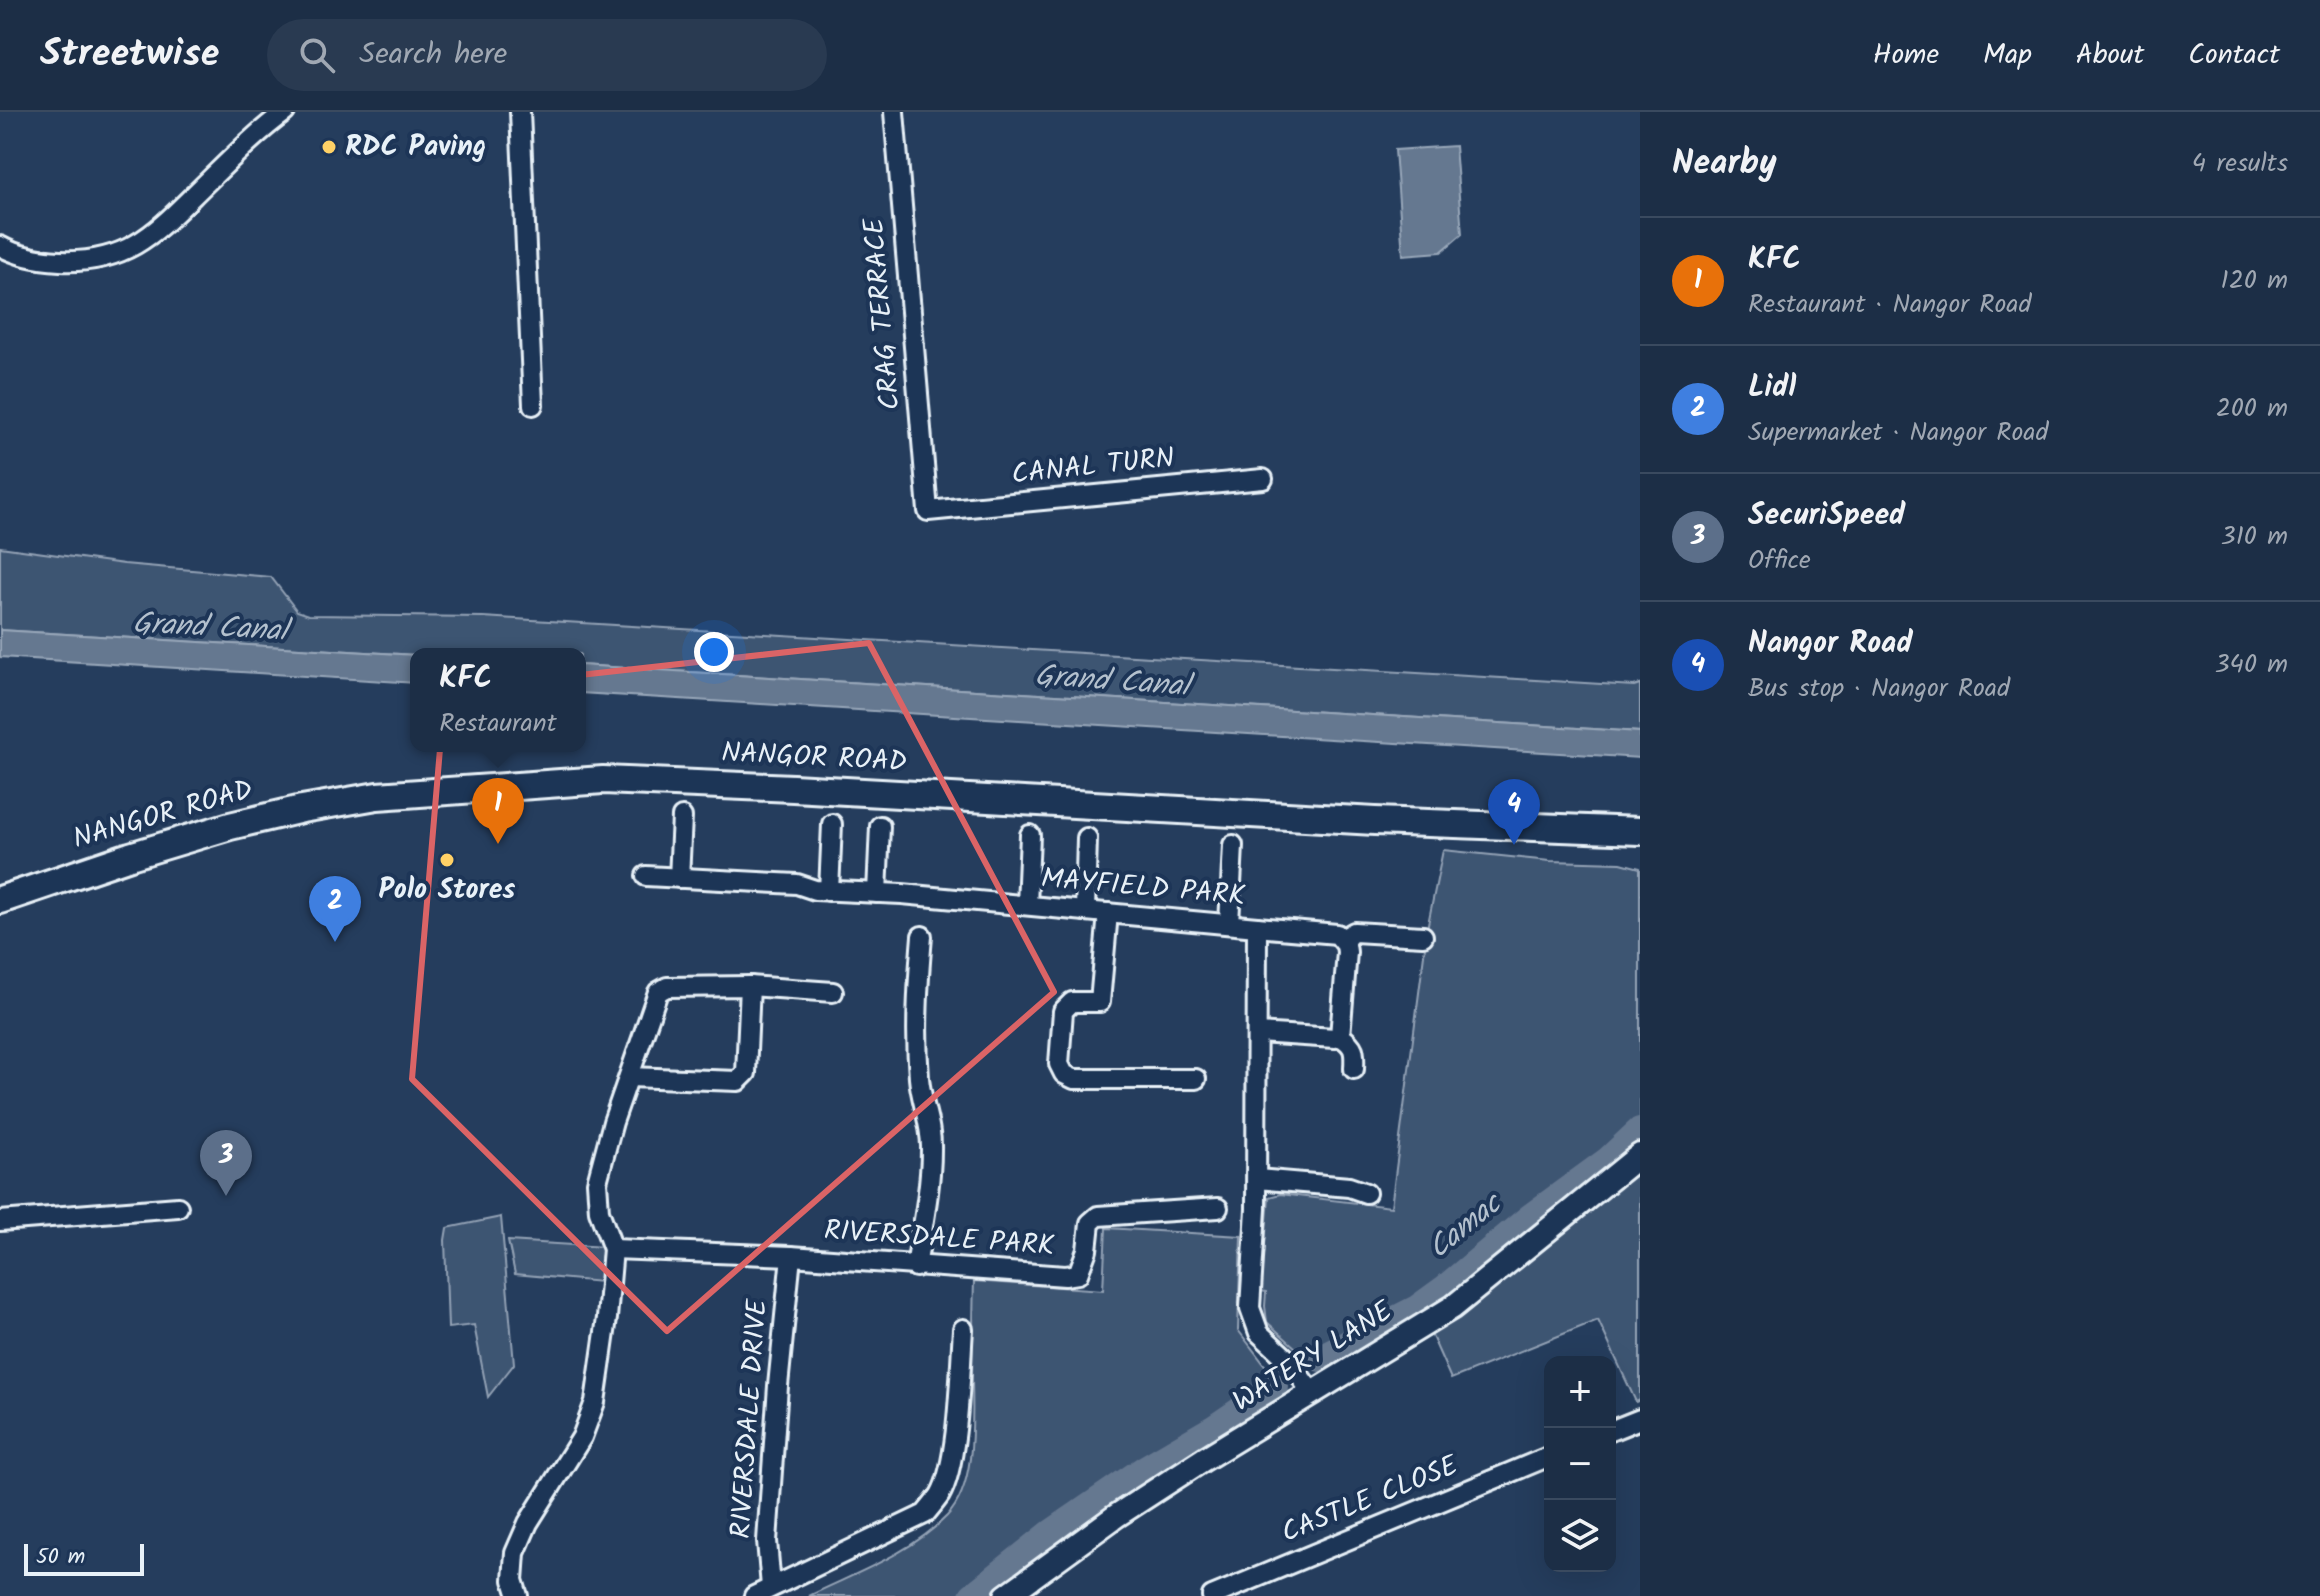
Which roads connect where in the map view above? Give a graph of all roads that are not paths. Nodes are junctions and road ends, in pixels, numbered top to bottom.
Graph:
1 (285, 112) edge
2 (520, 112) edge
3 (894, 112) edge
4 (0, 246) edge
5 (533, 405) dead end
6 (1263, 479) dead end
7 (928, 511) joint
8 (682, 817) dead end
9 (832, 824) dead end
10 (880, 826) dead end
11 (1586, 829) junction
12 (1640, 831) edge
13 (1030, 835) dead end
14 (1087, 838) dead end
15 (1233, 845) dead end
16 (1640, 845) edge
17 (646, 876) dead end
18 (679, 878) junction
19 (829, 891) junction
20 (877, 893) junction
21 (0, 900) edge
22 (1027, 905) junction
23 (1085, 911) junction
24 (1108, 913) junction
25 (1229, 924) junction
26 (1257, 927) junction
27 (922, 936) dead end
28 (1423, 936) dead end
29 (1342, 939) junction
30 (750, 986) junction
31 (833, 992) dead end
32 (1258, 1033) junction
33 (1340, 1036) junction
34 (1354, 1069) dead end
35 (629, 1077) junction
36 (1196, 1079) dead end
37 (1640, 1155) edge
38 (1257, 1179) junction
39 (1366, 1193) dead end
40 (178, 1207) dead end
41 (1218, 1208) dead end
42 (0, 1221) edge
43 (613, 1249) junction
44 (791, 1256) junction
45 (916, 1267) junction
46 (963, 1329) dead end
47 (1308, 1388) junction
48 (1640, 1419) edge
49 (1616, 1429) edge
50 (1544, 1458) edge
51 (771, 1587) junction
52 (518, 1596) edge
53 (754, 1596) edge
54 (1006, 1596) edge
55 (1212, 1596) edge

1 - 4 street
2 - 5 street
3 - 7 street, CRAG TERRACE
6 - 7 street, CANAL TURN
8 - 18 street
9 - 19 street
10 - 20 street
11 - 12 main road, NANGOR ROAD
11 - 16 main road
11 - 21 main road, NANGOR ROAD
13 - 22 street
14 - 23 street
15 - 25 street
17 - 18 street, MAYFIELD PARK
18 - 19 street, MAYFIELD PARK
19 - 20 street, MAYFIELD PARK
20 - 22 street, MAYFIELD PARK
22 - 23 street, MAYFIELD PARK
23 - 24 street, MAYFIELD PARK
24 - 25 street, MAYFIELD PARK
24 - 36 street
25 - 26 street, MAYFIELD PARK
26 - 29 street
26 - 32 street, MAYFIELD PARK
27 - 45 street
28 - 29 street
29 - 33 street
30 - 31 street
30 - 35 street
30 - 35 street
32 - 33 street
32 - 38 street, MAYFIELD PARK
33 - 34 street
35 - 43 street
37 - 47 street, WATERY LANE
38 - 39 street
38 - 47 street, MAYFIELD PARK
40 - 42 street
41 - 45 street, RIVERSDALE PARK
43 - 44 street, RIVERSDALE PARK
43 - 52 street
44 - 45 street, RIVERSDALE PARK
44 - 51 street, RIVERSDALE DRIVE
46 - 51 street
47 - 54 street, WATERY LANE
48 - 49 street
50 - 55 street, CASTLE CLOSE
51 - 53 street

